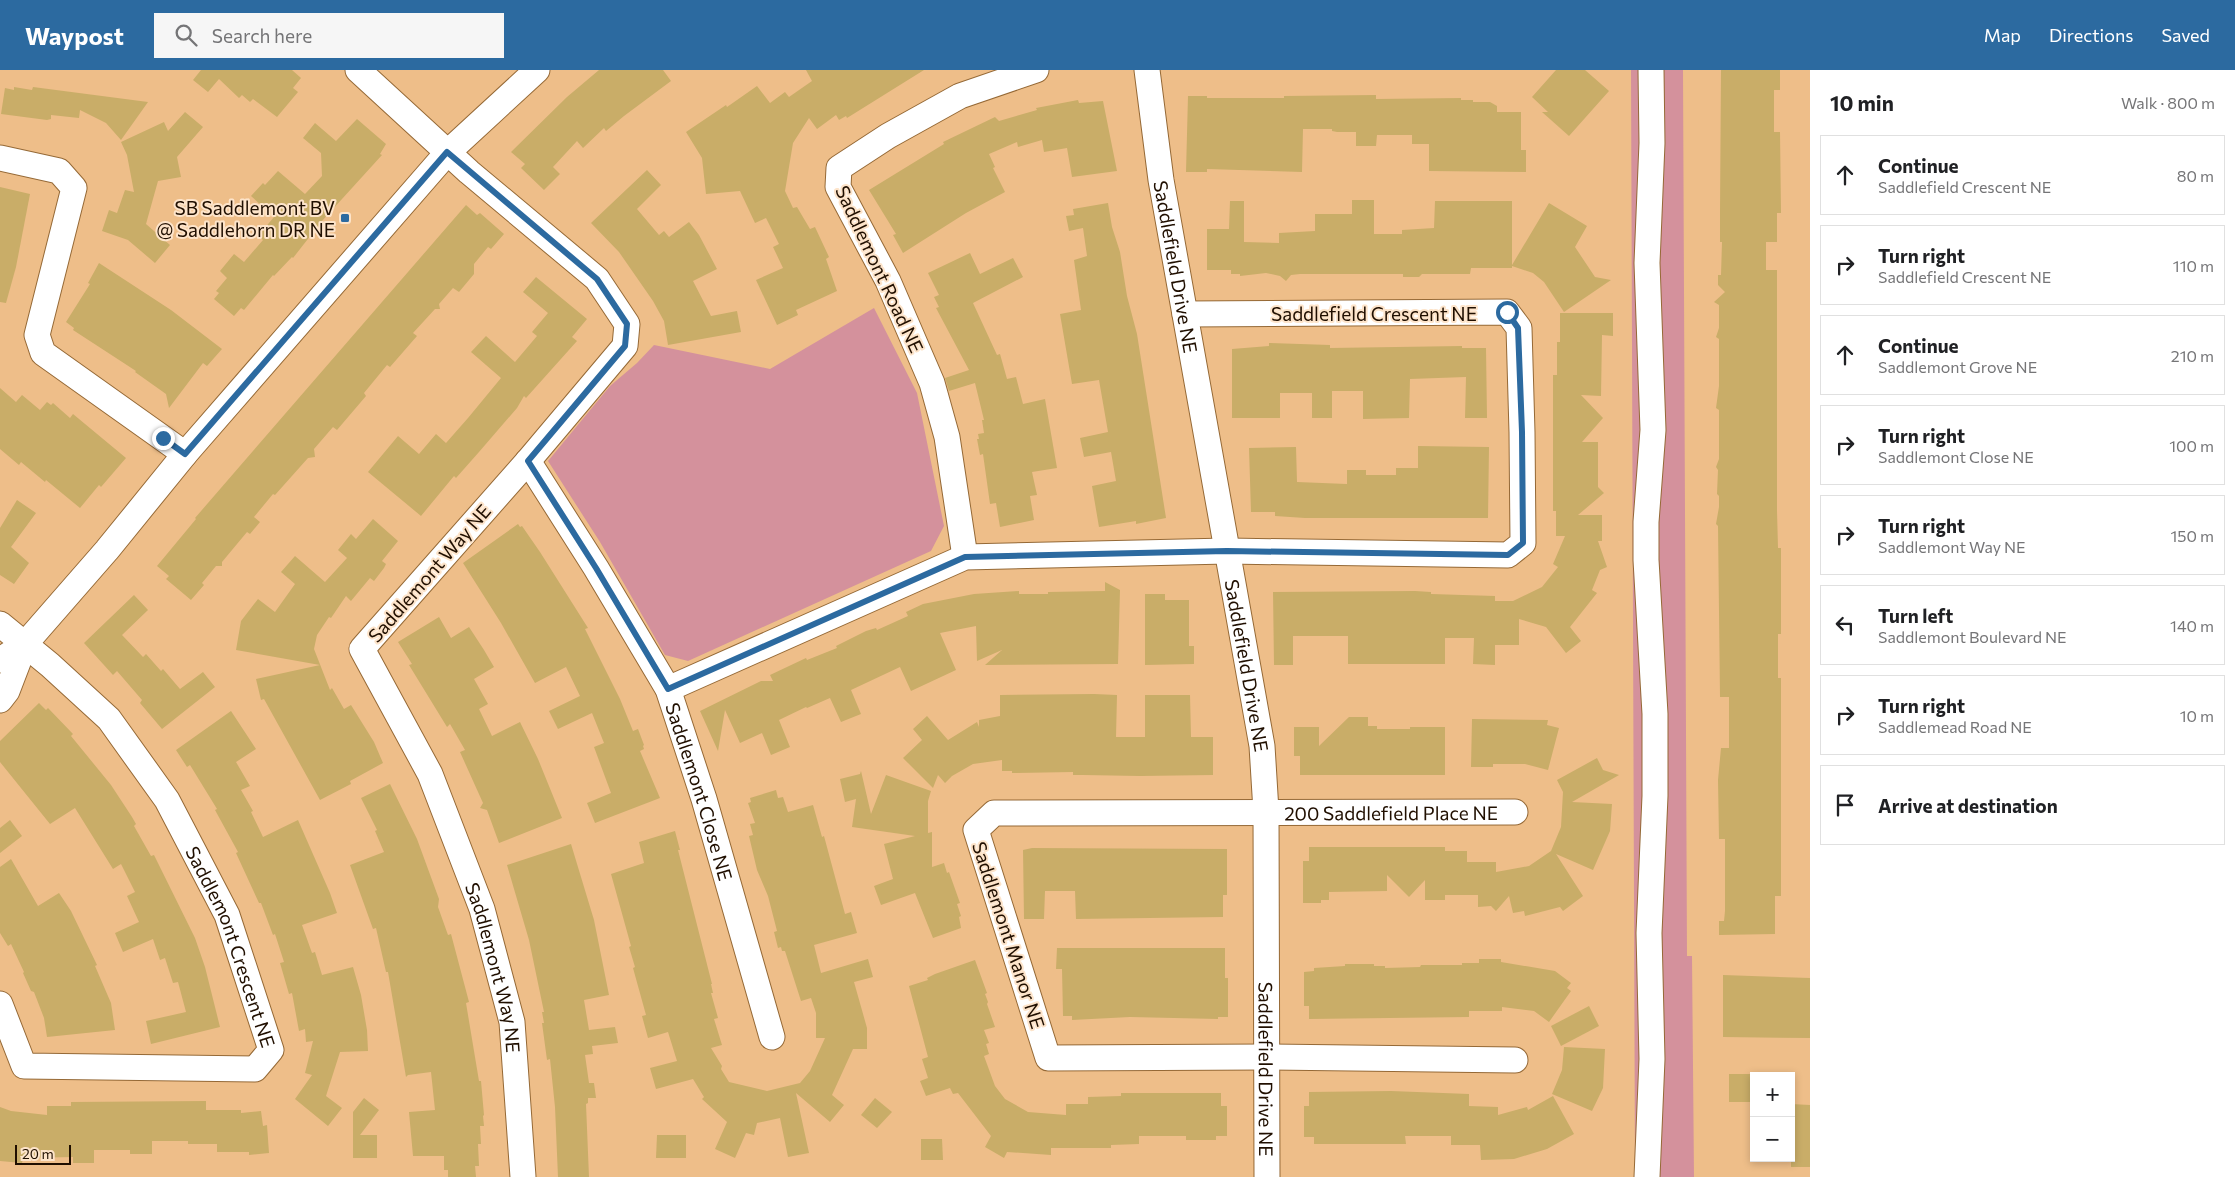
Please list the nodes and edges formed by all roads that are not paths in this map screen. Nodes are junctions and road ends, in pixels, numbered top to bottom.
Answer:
1 (358, 70) edge
2 (537, 70) edge
3 (1036, 70) edge
4 (1147, 70) edge
5 (1650, 70) edge
6 (447, 152) junction
7 (0, 158) edge
8 (1185, 314) junction
9 (185, 454) junction
10 (528, 461) junction
11 (1227, 551) junction
12 (965, 557) junction
13 (0, 624) edge
14 (25, 644) junction
15 (0, 660) edge
16 (668, 689) junction
17 (0, 700) edge
18 (1266, 811) junction
19 (1515, 812) dead end
20 (0, 1004) edge
21 (772, 1037) dead end
22 (1267, 1057) junction
23 (1515, 1060) dead end
24 (523, 1177) edge
25 (1267, 1177) edge
26 (1647, 1177) edge

1 - 6 street, Saddlemont Way NE
2 - 6 street
3 - 12 street, Saddlemont Road NE
4 - 8 street, Saddlefield Drive NE
5 - 26 street
6 - 9 street
6 - 10 street, Saddlemont Way NE
7 - 9 street
8 - 11 street, Saddlefield Drive NE
8 - 11 street, Saddlefield Crescent NE
9 - 14 street
10 - 16 street, Saddlemont Close NE
10 - 24 street, Saddlemont Way NE
11 - 12 street
11 - 18 street, Saddlefield Drive NE
12 - 16 street
13 - 14 street
14 - 15 street
14 - 17 street
14 - 20 street, Saddlemont Crescent NE
16 - 21 street, Saddlemont Close NE
18 - 19 street, 200 Saddlefield Place NE
18 - 22 street, Saddlefield Drive NE
18 - 22 street, Saddlemont Manor NE
22 - 23 street
22 - 25 street, Saddlefield Drive NE

